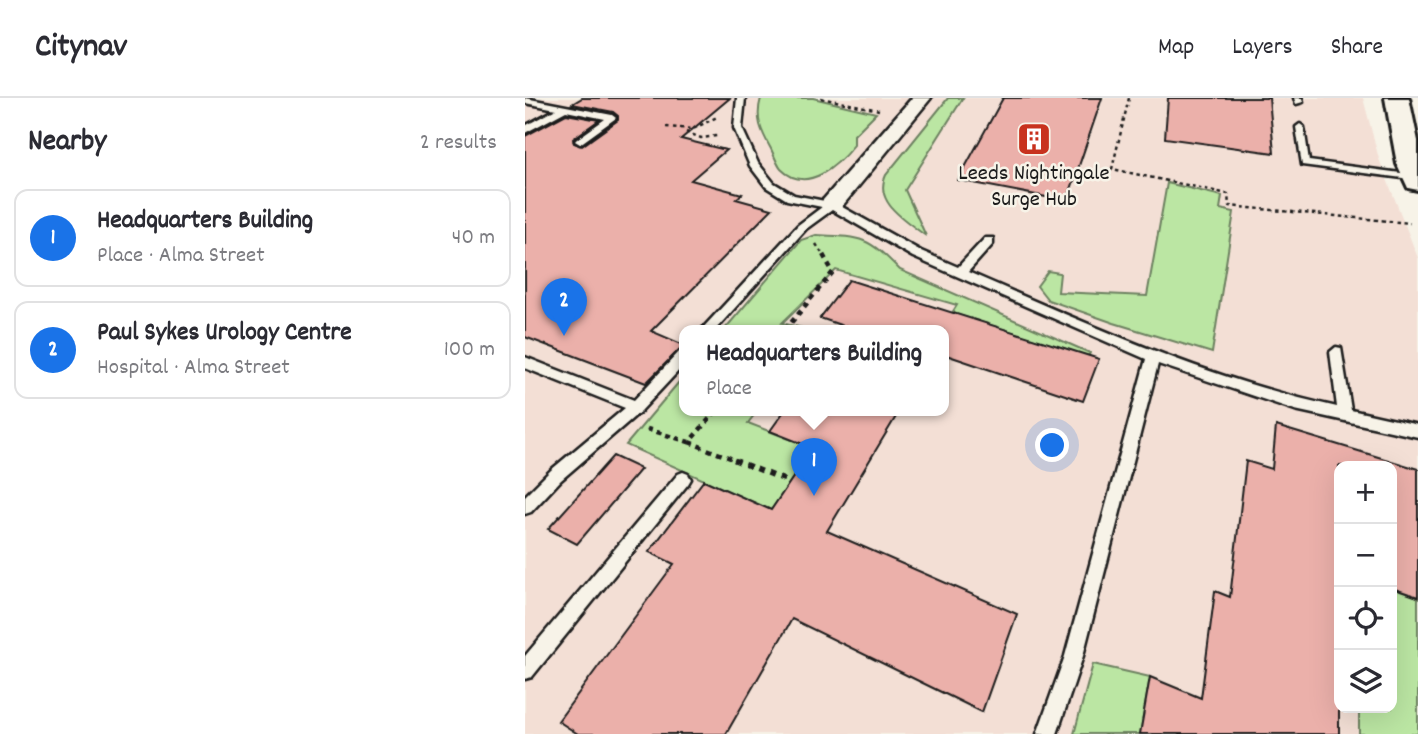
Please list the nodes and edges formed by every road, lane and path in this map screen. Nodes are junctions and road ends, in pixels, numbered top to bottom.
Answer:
1 (741, 98) edge
2 (821, 98) edge
3 (922, 98) edge
4 (1129, 98) edge
5 (525, 100) edge
6 (563, 109) junction
7 (883, 111) dead end
8 (1405, 115) edge
9 (666, 127) dead end
10 (703, 127) dead end
11 (1300, 127) dead end
12 (525, 130) edge
13 (686, 132) junction
14 (721, 135) dead end
15 (580, 141) dead end
16 (1417, 180) edge
17 (831, 205) junction
18 (1410, 223) dead end
19 (814, 241) dead end
20 (989, 241) dead end
21 (960, 273) junction
22 (712, 325) edge
23 (789, 325) edge
24 (1336, 352) dead end
25 (1153, 357) junction
26 (679, 360) edge
27 (525, 362) edge
28 (636, 407) junction
29 (712, 416) edge
30 (1345, 416) junction
31 (621, 421) junction
32 (1418, 431) edge
33 (689, 442) junction
34 (683, 479) dead end
35 (790, 482) dead end
36 (525, 507) edge
37 (525, 670) edge
38 (1047, 734) edge

1 - 17 lane
2 - 7 path
3 - 17 street
4 - 18 path
5 - 6 lane
6 - 12 lane
6 - 15 lane
8 - 16 street
9 - 13 path
10 - 13 path
11 - 16 lane
13 - 14 path
17 - 21 lane
17 - 22 lane
19 - 23 path
20 - 21 lane
21 - 25 lane
24 - 30 lane
25 - 30 lane
25 - 38 lane
26 - 28 lane
27 - 28 lane
28 - 31 lane
29 - 33 path
30 - 32 lane
31 - 33 path
31 - 36 lane
33 - 35 path
34 - 37 lane

